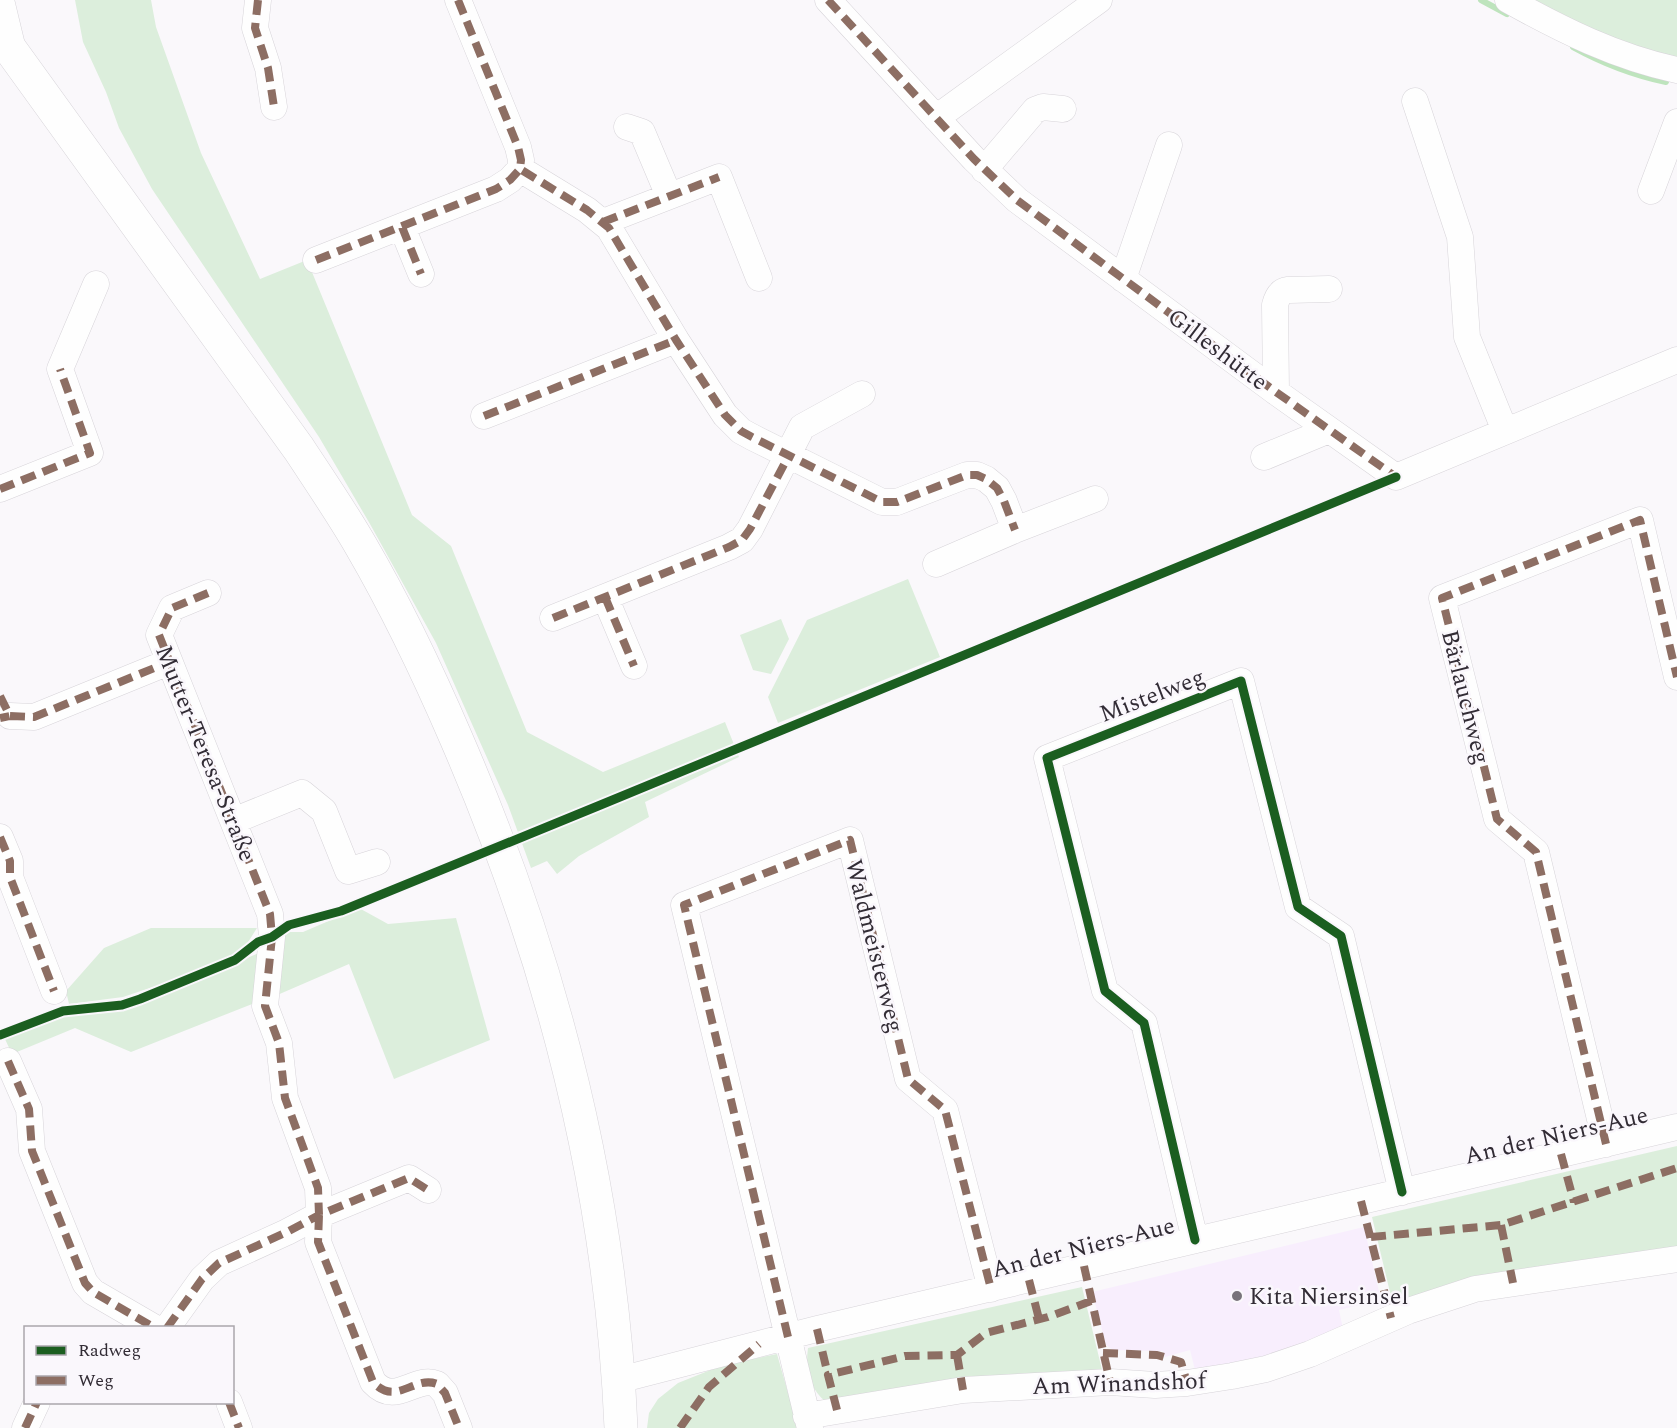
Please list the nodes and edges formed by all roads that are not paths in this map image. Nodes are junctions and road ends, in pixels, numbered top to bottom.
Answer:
1 (2, 0) edge
2 (258, 0) edge
3 (458, 0) edge
4 (829, 0) edge
5 (1099, 0) edge
6 (1508, 0) edge
7 (1064, 11) edge
8 (7, 45) edge
9 (1677, 70) edge
10 (1415, 101) dead end
11 (274, 107) dead end
12 (1063, 109) dead end
13 (936, 118) junction
14 (1677, 122) edge
15 (627, 127) dead end
16 (1169, 145) dead end
17 (520, 169) junction
18 (984, 170) junction
19 (1651, 191) dead end
20 (669, 196) junction
21 (603, 222) junction
22 (402, 227) junction
23 (316, 260) dead end
24 (421, 274) dead end
25 (759, 278) dead end
26 (1123, 279) junction
27 (96, 284) dead end
28 (1329, 289) dead end
29 (676, 340) junction
30 (1677, 360) edge
31 (1276, 392) junction
32 (862, 394) dead end
33 (484, 416) dead end
34 (1329, 430) junction
35 (1505, 430) junction
36 (789, 455) junction
37 (1264, 457) dead end
38 (0, 489) edge
39 (1095, 499) dead end
40 (1015, 530) junction
41 (936, 564) dead end
42 (208, 593) dead end
43 (605, 597) junction
44 (553, 618) dead end
45 (169, 662) junction
46 (634, 666) dead end
47 (1677, 677) edge
48 (3, 710) edge
49 (233, 821) junction
50 (0, 837) edge
51 (377, 862) dead end
52 (5, 879) edge
53 (54, 992) dead end
54 (8, 1061) dead end
55 (1677, 1127) edge
56 (1606, 1144) junction
57 (428, 1190) dead end
58 (1402, 1192) junction
59 (319, 1215) junction
60 (1195, 1240) junction
61 (1677, 1259) edge
62 (991, 1289) junction
63 (168, 1326) edge
64 (788, 1337) junction
65 (619, 1380) junction
66 (36, 1404) edge
67 (230, 1404) edge
68 (808, 1422) edge
69 (25, 1428) edge
70 (239, 1428) edge
71 (459, 1428) edge
72 (621, 1428) edge

1 - 8 street
2 - 11 street
3 - 17 street
4 - 13 street, Gilleshütte
5 - 7 street
6 - 9 street
7 - 13 street
8 - 65 main road
10 - 35 street
12 - 18 street
13 - 18 street, Gilleshütte
14 - 19 street
15 - 20 street
16 - 26 street
17 - 21 street
17 - 22 street
18 - 26 street, Gilleshütte
20 - 21 street
20 - 25 street
21 - 29 street
22 - 23 street
22 - 24 street
26 - 31 street, Gilleshütte
27 - 38 street
28 - 31 street
29 - 33 street
29 - 36 street
30 - 35 street, Gilleshütte
31 - 34 street, Gilleshütte
32 - 36 street
34 - 35 street, Gilleshütte
34 - 37 street
36 - 40 street
36 - 43 street
39 - 40 street
40 - 41 street
42 - 45 street, Mutter-Teresa-Straße
43 - 44 street
43 - 46 street
45 - 48 street
45 - 49 street, Mutter-Teresa-Straße
47 - 56 street, Bärlauchweg
49 - 51 street
49 - 59 street, Mutter-Teresa-Straße
50 - 52 street
52 - 53 street
54 - 63 street
55 - 56 street, An der Niers-Aue
56 - 58 street, An der Niers-Aue
57 - 59 street
58 - 60 street, An der Niers-Aue
58 - 60 street, Mistelweg
59 - 63 street
59 - 71 street, Mutter-Teresa-Straße
60 - 62 street, An der Niers-Aue
61 - 68 street, Am Winandshof
62 - 64 street, An der Niers-Aue
62 - 64 street, Waldmeisterweg
64 - 65 street, An der Niers-Aue
64 - 68 street, Am Winandshof
65 - 72 main road
66 - 69 street
67 - 70 street

